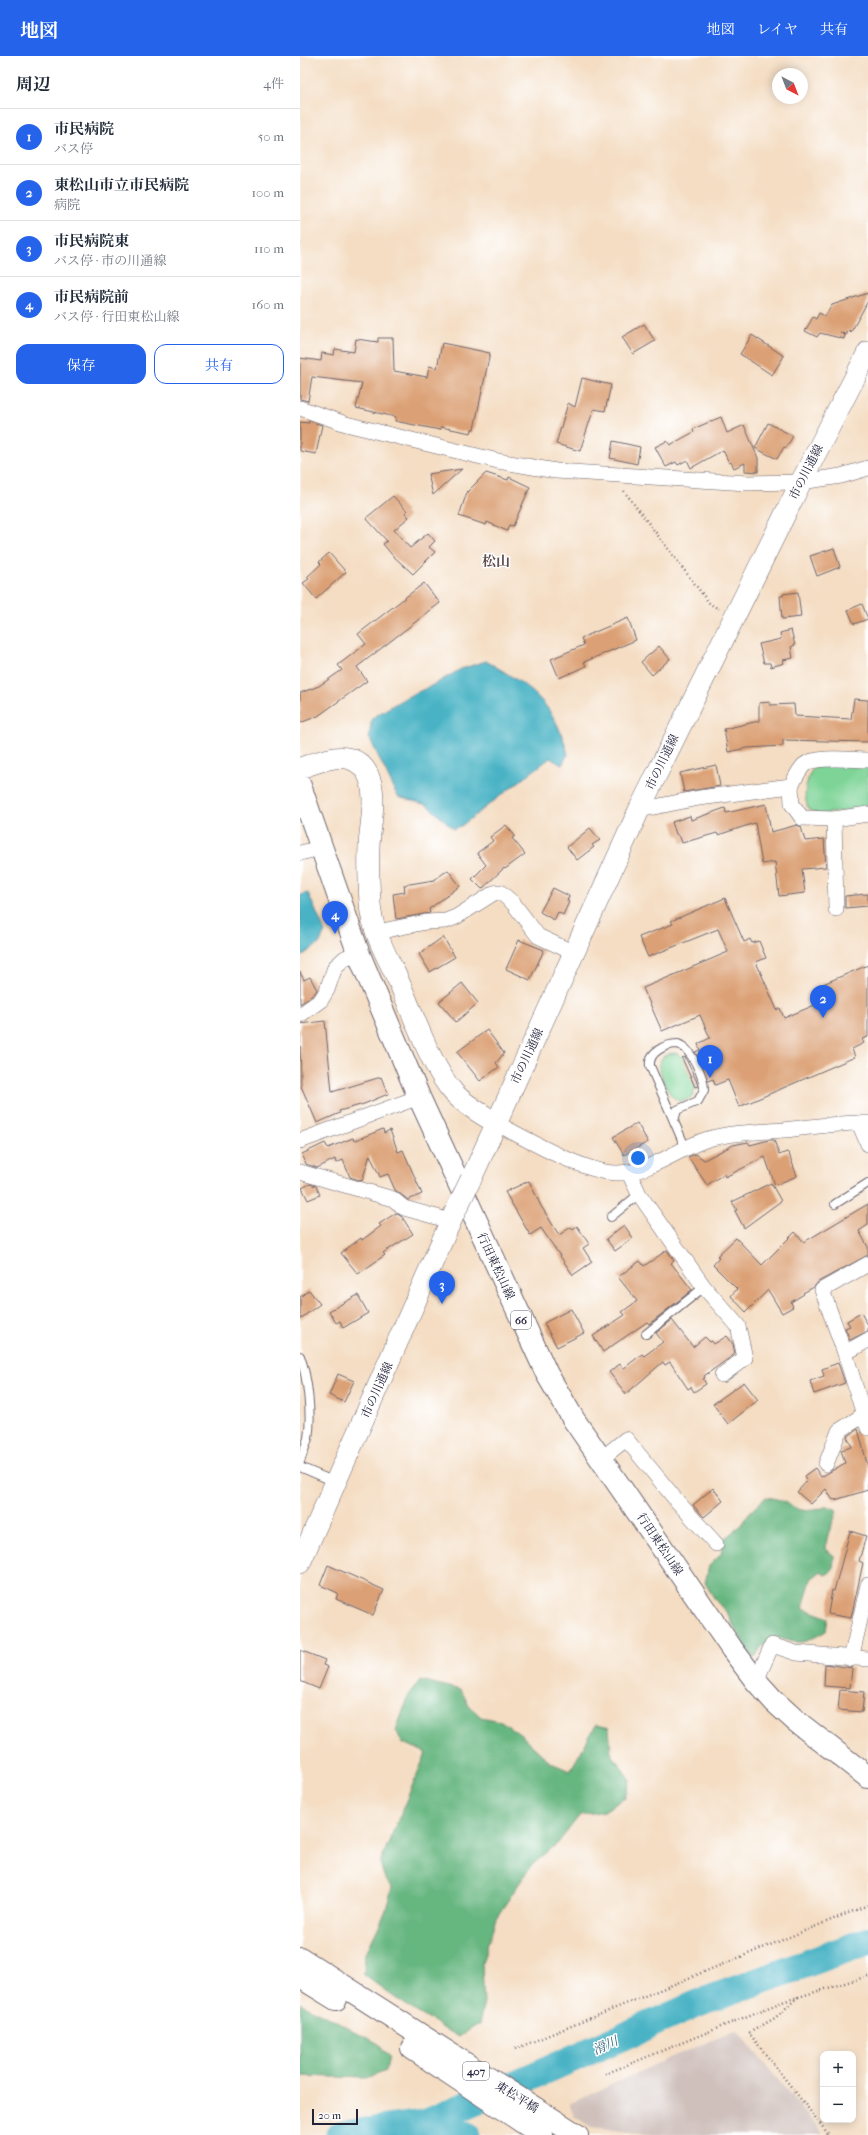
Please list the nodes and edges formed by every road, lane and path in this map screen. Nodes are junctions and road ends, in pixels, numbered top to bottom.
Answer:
1 (868, 352) edge
2 (300, 408) edge
3 (868, 468) edge
4 (620, 476) junction
5 (801, 482) junction
6 (734, 618) junction
7 (868, 760) edge
8 (300, 768) edge
9 (300, 786) edge
10 (791, 786) junction
11 (638, 810) junction
12 (868, 814) edge
13 (834, 820) junction
14 (321, 848) junction
15 (300, 853) edge
16 (836, 909) dead end
17 (377, 932) junction
18 (358, 952) junction
19 (574, 953) junction
20 (300, 1015) edge
21 (419, 1097) junction
22 (674, 1121) junction
23 (496, 1123) junction
24 (864, 1123) edge
25 (300, 1141) edge
26 (868, 1144) edge
27 (686, 1149) junction
28 (300, 1172) edge
29 (629, 1173) junction
30 (868, 1183) edge
31 (639, 1194) junction
32 (834, 1204) dead end
33 (611, 1217) dead end
34 (452, 1219) junction
35 (868, 1264) edge
36 (704, 1287) junction
37 (646, 1334) dead end
38 (868, 1340) edge
39 (845, 1353) junction
40 (300, 1356) edge
41 (722, 1375) dead end
42 (866, 1418) edge
43 (601, 1459) junction
44 (300, 1462) edge
45 (826, 1464) dead end
46 (300, 1467) edge
47 (336, 1482) junction
48 (716, 1544) dead end
49 (300, 1563) edge
50 (868, 1585) edge
51 (851, 1659) junction
52 (868, 1659) edge
53 (756, 1682) junction
54 (868, 1777) edge
55 (868, 1905) edge
56 (300, 1958) edge
57 (868, 1976) edge
58 (300, 1977) edge
59 (798, 1997) junction
60 (371, 2012) junction
61 (515, 2049) dead end
62 (605, 2074) dead end
63 (542, 2135) edge
64 (577, 2135) edge
65 (829, 2135) edge

1 - 5 street, 市の川通線
2 - 4 street
3 - 5 street
4 - 5 street
4 - 6 path
5 - 6 street, 市の川通線
6 - 11 street, 市の川通線
7 - 10 street
8 - 17 street
9 - 14 main road, 行田東松山線 / 66
10 - 11 street
10 - 13 street
11 - 19 street, 市の川通線
12 - 13 street
13 - 16 street
14 - 15 street
14 - 18 main road, 行田東松山線 / 66
17 - 19 street
17 - 23 street
18 - 20 street
18 - 21 main road, 行田東松山線 / 66
19 - 23 street, 市の川通線
21 - 25 street
21 - 43 main road, 行田東松山線 / 66
22 - 22 lane
22 - 27 lane
23 - 29 street
23 - 34 street, 市の川通線, bridge
24 - 26 street
24 - 27 street
27 - 29 street
28 - 34 street
29 - 31 street
30 - 32 lane
31 - 33 lane
31 - 36 street
34 - 47 street, 市の川通線
35 - 39 street
36 - 37 lane
36 - 41 street
38 - 39 street
39 - 42 street
40 - 44 lane
42 - 45 street
43 - 48 street
43 - 53 main road, 行田東松山線 / 66
46 - 47 lane
47 - 49 street, 市の川通線
50 - 51 street
51 - 52 street
51 - 53 street
53 - 54 main road, 行田東松山線 / 66
55 - 61 path
56 - 60 main road, 407
57 - 59 path
58 - 60 main road, 407
59 - 62 path
59 - 65 path
60 - 63 main road, 東松平橋 / 407
60 - 64 main road, 東松平橋 / 407

